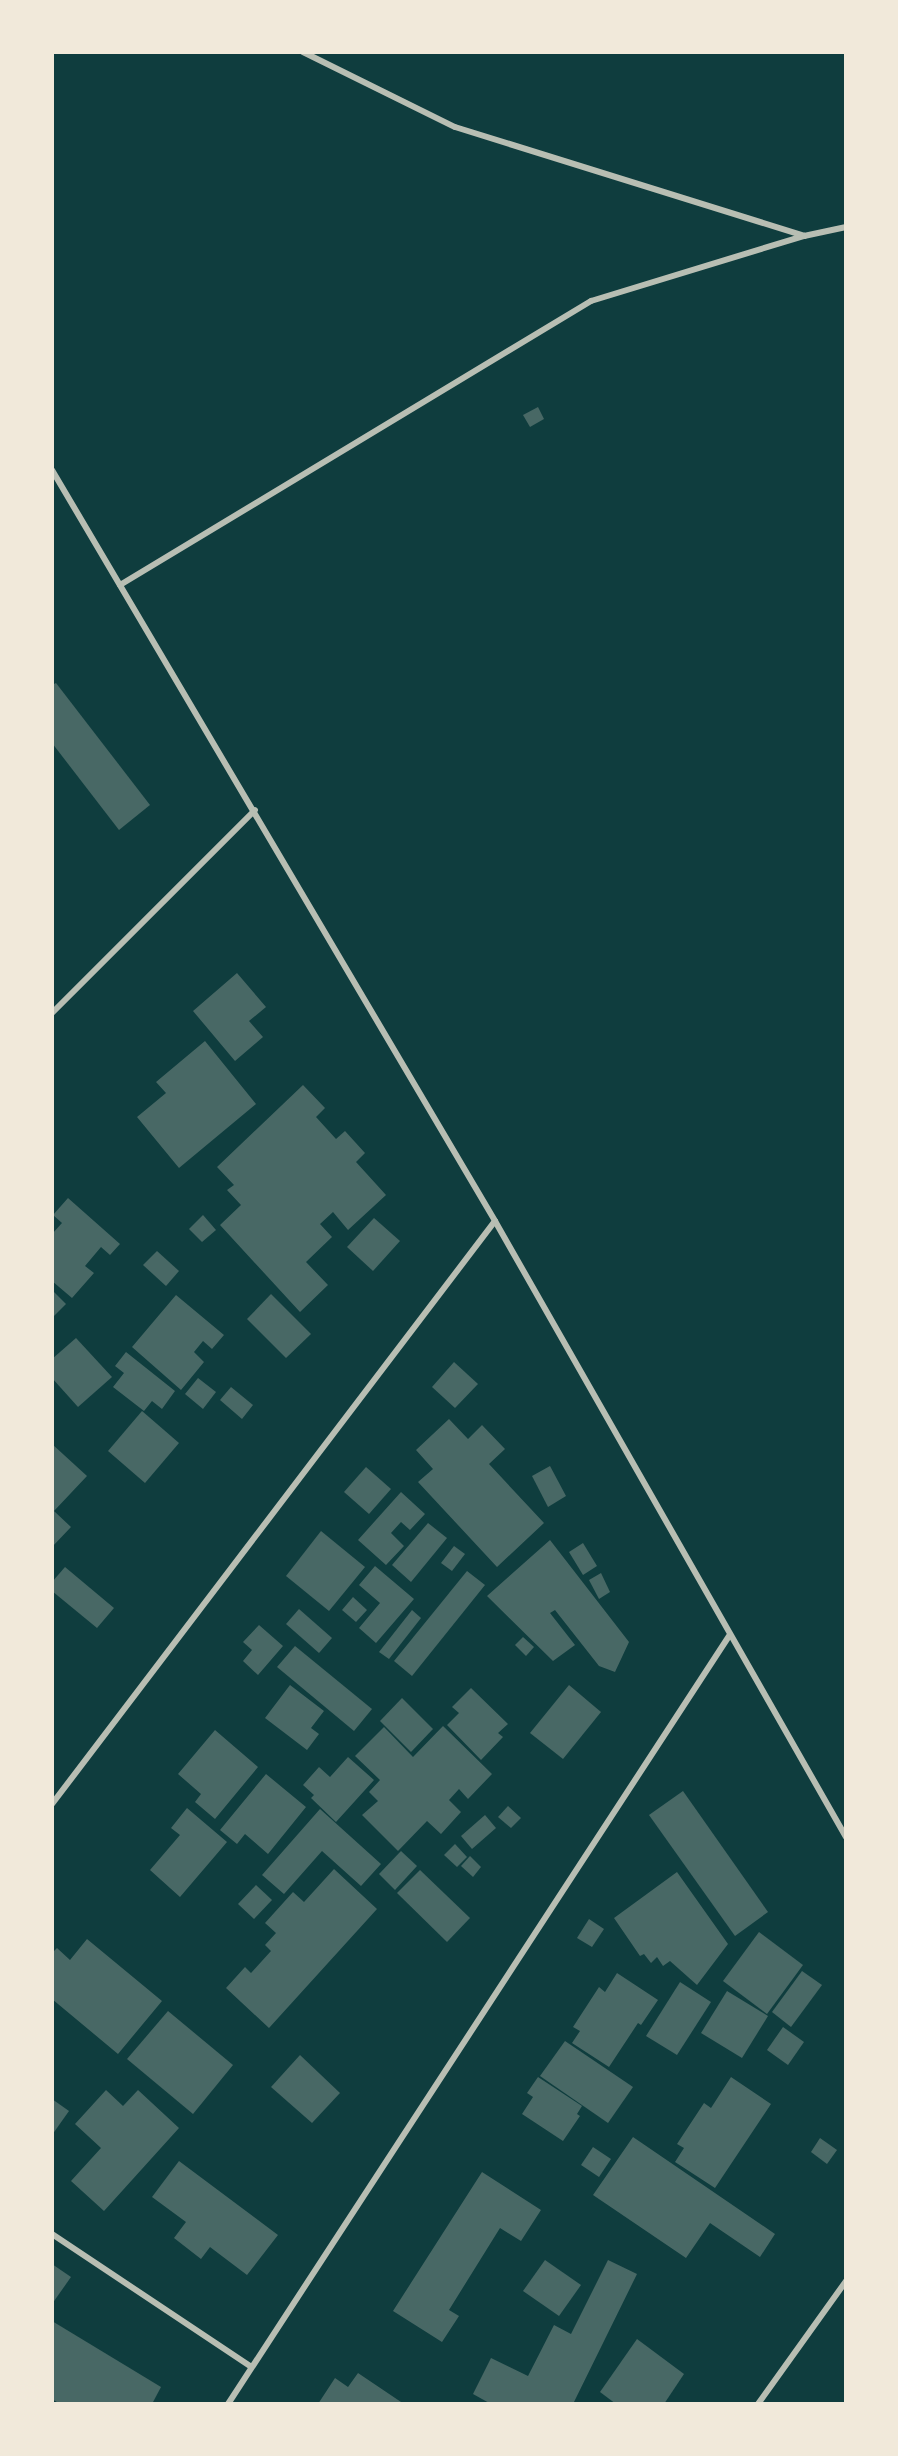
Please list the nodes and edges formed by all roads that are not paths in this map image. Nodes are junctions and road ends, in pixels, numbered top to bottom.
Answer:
1 (303, 52) edge
2 (846, 227) edge
3 (804, 236) junction
4 (52, 470) edge
5 (120, 585) junction
6 (255, 810) junction
7 (52, 1013) edge
8 (495, 1221) junction
9 (729, 1636) junction
10 (52, 1804) edge
11 (846, 1837) edge
12 (52, 2234) edge
13 (846, 2281) edge
14 (250, 2366) junction
15 (228, 2403) edge
16 (758, 2403) edge

1 - 3 street
2 - 3 street
3 - 5 street
4 - 5 street
5 - 6 street
6 - 7 street
6 - 8 street
8 - 9 street
8 - 10 street
9 - 11 street
9 - 14 street
12 - 14 street
13 - 16 street
14 - 15 street

